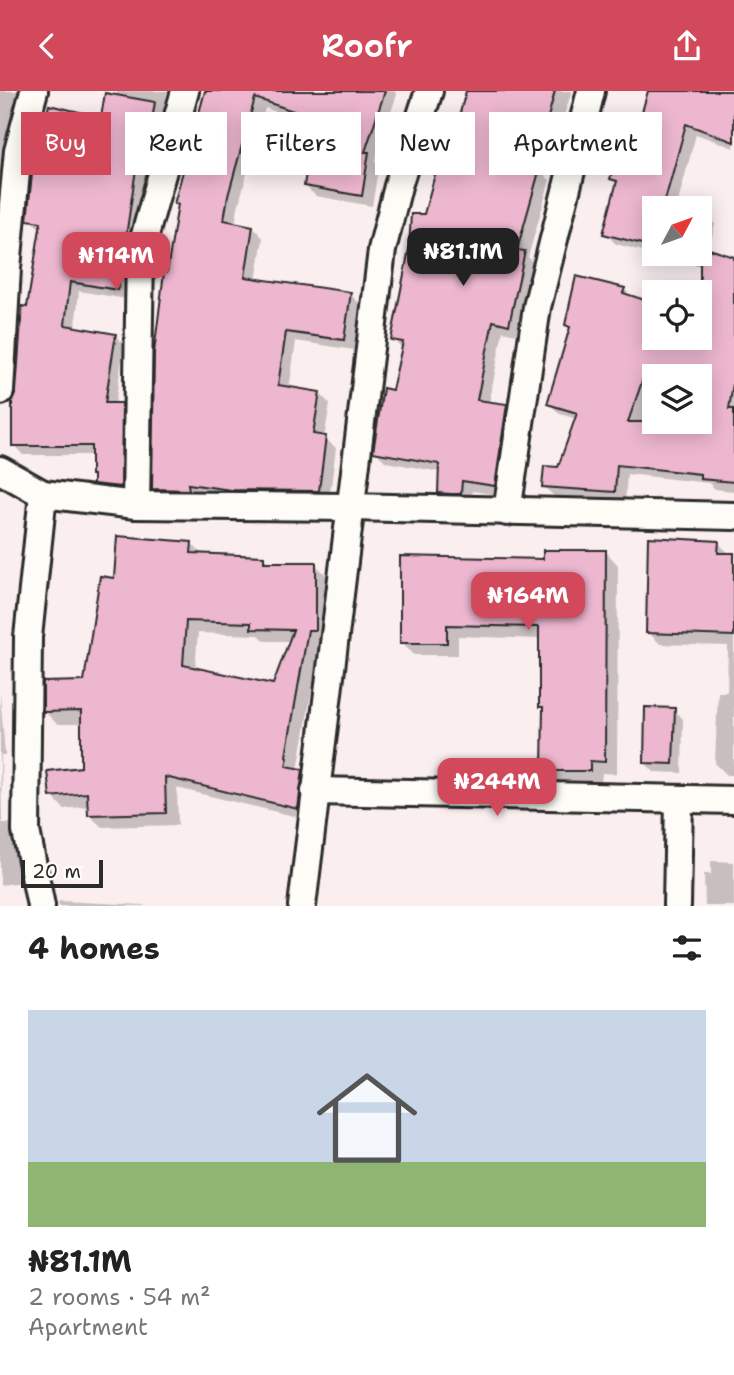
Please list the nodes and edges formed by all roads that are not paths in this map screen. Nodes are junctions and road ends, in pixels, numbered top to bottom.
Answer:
1 (34, 91) edge
2 (185, 91) edge
3 (429, 91) edge
4 (591, 91) edge
5 (0, 391) edge
6 (0, 470) edge
7 (43, 493) junction
8 (136, 506) junction
9 (350, 507) junction
10 (508, 512) junction
11 (734, 516) edge
12 (315, 791) junction
13 (679, 799) junction
14 (734, 800) edge
15 (41, 906) edge
16 (302, 906) edge
17 (677, 906) edge

1 - 5 street
2 - 8 street
3 - 9 street
4 - 10 street
6 - 7 street
7 - 8 street
7 - 15 street
8 - 9 street
9 - 10 street
9 - 12 street
10 - 11 street
12 - 13 street
12 - 16 street
13 - 14 street
13 - 17 street

